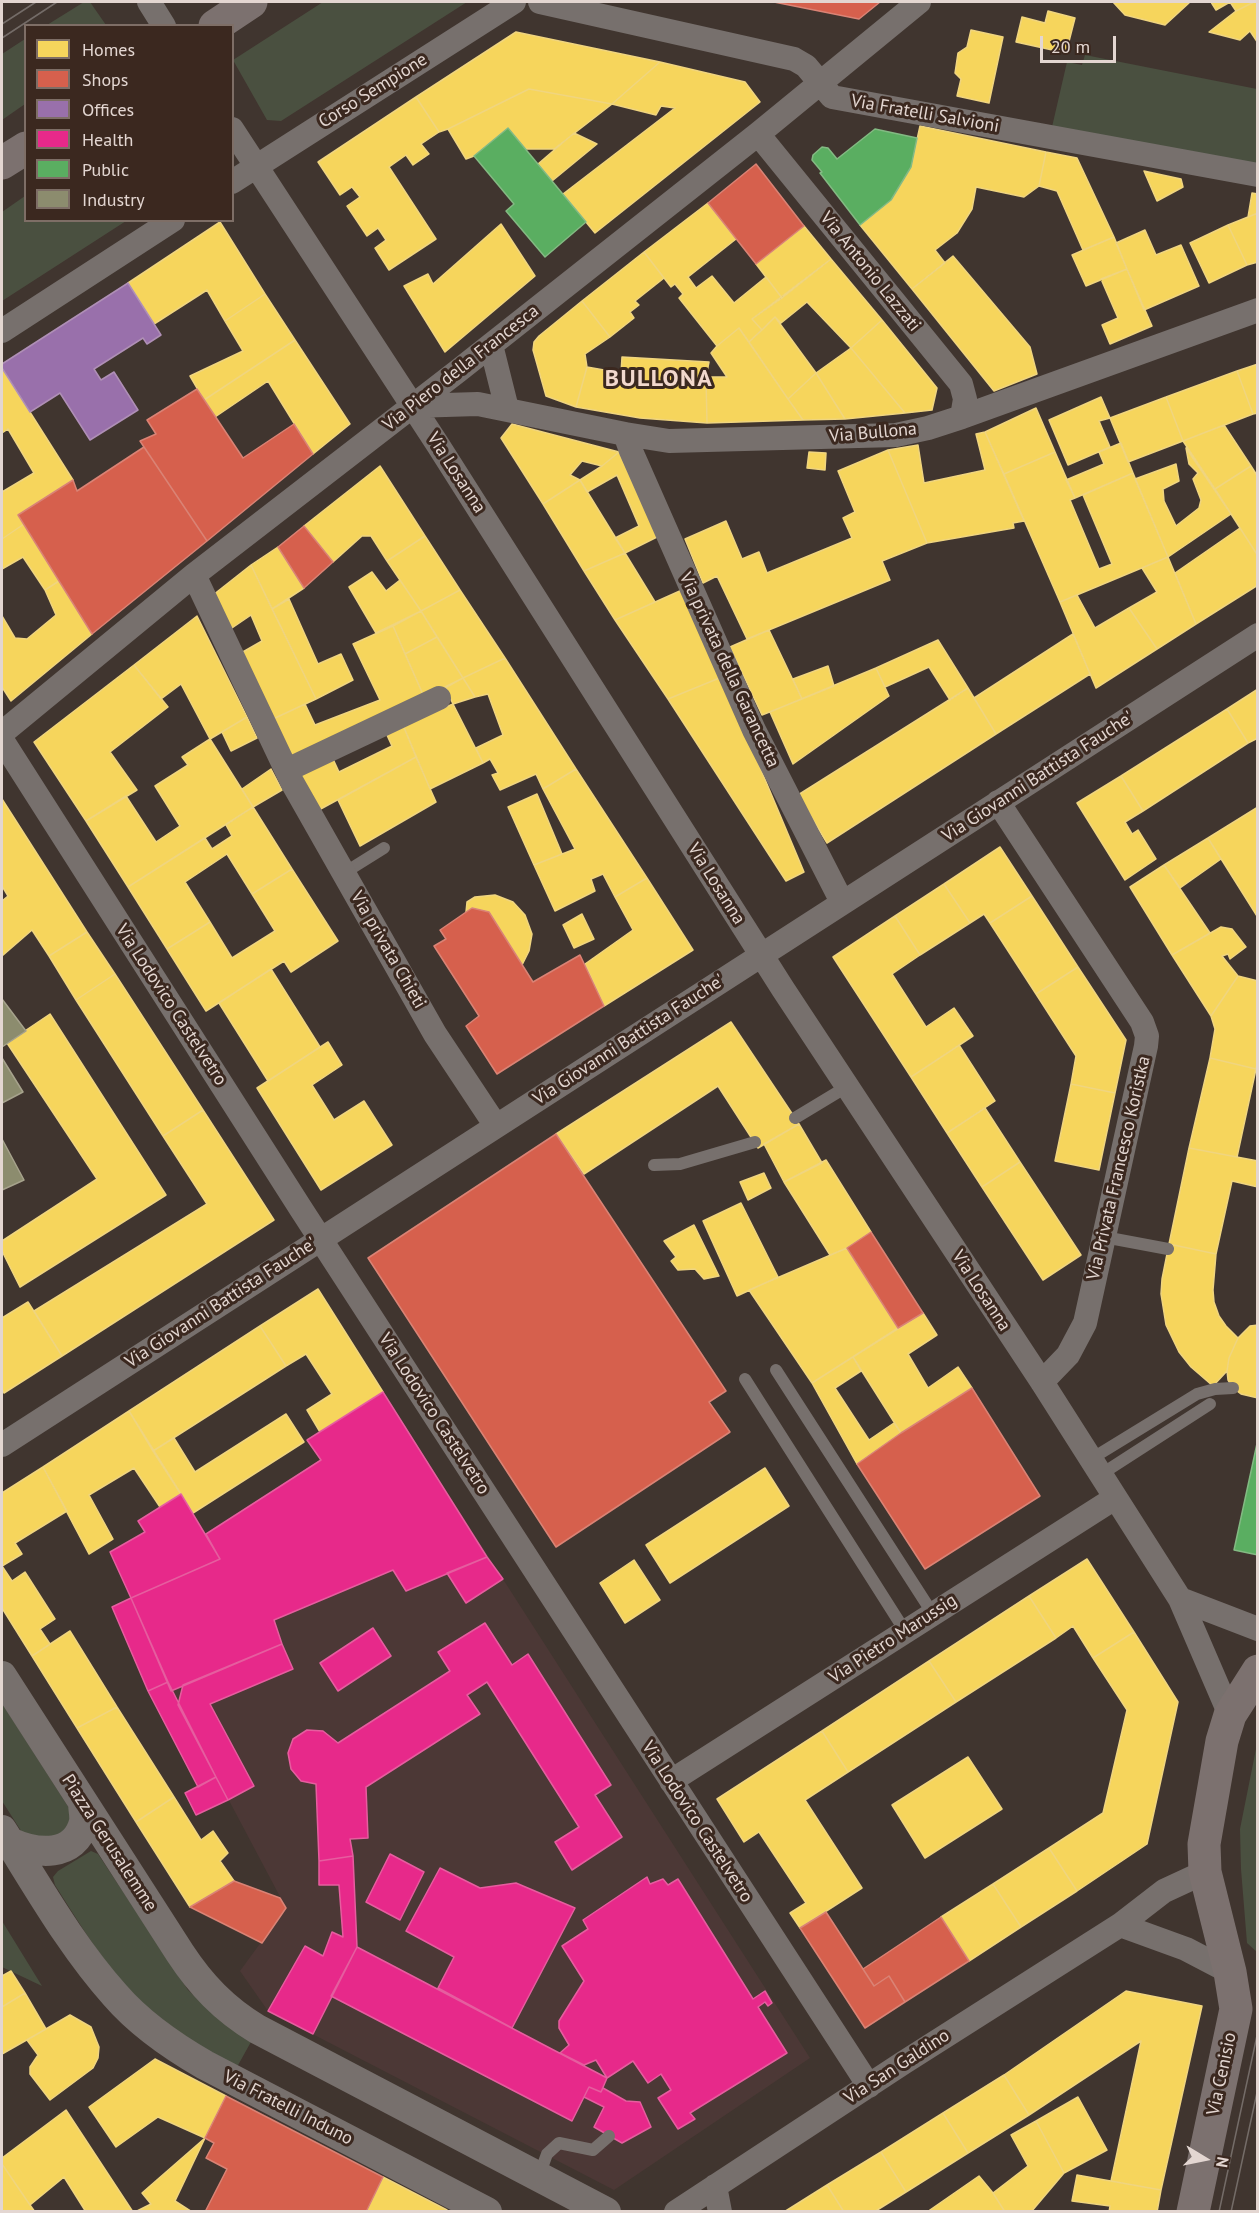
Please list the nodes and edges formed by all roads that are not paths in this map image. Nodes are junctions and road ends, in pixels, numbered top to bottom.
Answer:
1 (149, 2) edge
2 (251, 2) edge
3 (513, 2) edge
4 (540, 2) edge
5 (919, 2) edge
6 (163, 24) edge
7 (218, 24) edge
8 (821, 84) junction
9 (234, 132) edge
10 (758, 134) junction
11 (24, 149) edge
12 (2, 163) edge
13 (257, 166) junction
14 (1257, 175) edge
15 (234, 181) edge
16 (170, 222) edge
17 (1257, 310) edge
18 (2, 331) edge
19 (490, 345) junction
20 (412, 406) junction
21 (507, 409) junction
22 (962, 417) junction
23 (625, 434) junction
24 (194, 575) junction
25 (1257, 635) edge
26 (439, 698) dead end
27 (2, 733) edge
28 (2, 740) edge
29 (287, 770) junction
30 (998, 802) junction
31 (384, 848) dead end
32 (344, 873) junction
33 (842, 902) junction
34 (761, 955) junction
35 (848, 1086) junction
36 (795, 1118) dead end
37 (496, 1126) junction
38 (755, 1142) dead end
39 (654, 1165) dead end
40 (1104, 1237) junction
41 (321, 1239) junction
42 (1168, 1249) dead end
43 (776, 1370) dead end
44 (745, 1379) dead end
45 (1042, 1382) junction
46 (1233, 1388) dead end
47 (1210, 1404) dead end
48 (2, 1445) edge
49 (1095, 1467) junction
50 (1115, 1497) junction
51 (1180, 1599) junction
52 (933, 1614) junction
53 (1257, 1629) edge
54 (905, 1632) junction
55 (1257, 1671) edge
56 (2, 1676) edge
57 (1230, 1715) junction
58 (671, 1781) junction
59 (83, 1803) junction
60 (6, 1836) edge
61 (1204, 1872) junction
62 (1120, 1925) junction
63 (1230, 1972) junction
64 (868, 2086) junction
65 (609, 2136) dead end
66 (539, 2176) junction
67 (715, 2186) junction
68 (487, 2211) edge
69 (606, 2211) edge
70 (676, 2211) edge
71 (720, 2211) edge
72 (1193, 2211) edge

1 - 6 street
2 - 7 main road
3 - 13 street, Corso Sempione
4 - 8 street, Via Fratelli Salvioni
5 - 8 street, Via Piero della Francesca
8 - 10 street, Via Piero della Francesca
8 - 14 street, Via Fratelli Salvioni
9 - 13 street, Via Losanna
10 - 19 street, Via Piero della Francesca
10 - 22 street, Via Antonio Lazzati
11 - 12 main road
13 - 15 street, Corso Sempione
13 - 20 street, Via Losanna
16 - 18 street
17 - 22 street, Via Bullona
19 - 20 street, Via Piero della Francesca
19 - 21 street
20 - 21 street, Via Bullona
20 - 24 street, Via Piero della Francesca
20 - 34 street, Via Losanna
21 - 23 street, Via Bullona
22 - 23 street, Via Bullona
23 - 33 street, Via privata della Garancetta
24 - 27 street, Via Piero della Francesca
24 - 29 street, Via privata Chieti
25 - 30 street, Via Giovanni Battista Fauche'
26 - 29 street
28 - 41 street, Via Lodovico Castelvetro
29 - 32 street, Via privata Chieti
30 - 33 street, Via Giovanni Battista Fauche'
30 - 40 street, Via Privata Francesco Koristka
31 - 32 lane
32 - 37 street, Via privata Chieti
33 - 34 street, Via Giovanni Battista Fauche'
34 - 35 street, Via Losanna
34 - 37 street, Via Giovanni Battista Fauche'
35 - 36 lane
35 - 45 street, Via Losanna
37 - 41 street, Via Giovanni Battista Fauche'
38 - 39 lane
40 - 42 lane
40 - 45 street, Via Privata Francesco Koristka
41 - 48 street, Via Giovanni Battista Fauche'
41 - 58 street, Via Lodovico Castelvetro
43 - 52 lane
44 - 54 lane
45 - 49 street, Via Losanna
46 - 49 lane
47 - 49 lane
49 - 50 street, Via Losanna
50 - 51 street, Via Losanna
50 - 52 street, Via Pietro Marussig
51 - 53 street
51 - 57 street, Via Losanna
52 - 54 street, Via Pietro Marussig
54 - 58 street, Via Pietro Marussig
55 - 57 main road, Via Cenisio
56 - 59 street, Piazza Gerusalemme
57 - 61 main road, Via Cenisio
58 - 64 street, Via Lodovico Castelvetro
59 - 60 street
59 - 66 street, Piazza Gerusalemme
60 - 68 street, Via Fratelli Induno
61 - 62 street, Via San Galdino
61 - 63 main road, Via Cenisio
62 - 63 street
62 - 64 street, Via San Galdino
63 - 72 main road, Via Cenisio
64 - 67 street, Via San Galdino
65 - 66 lane
66 - 69 street
67 - 70 street, Via San Galdino
67 - 71 street

